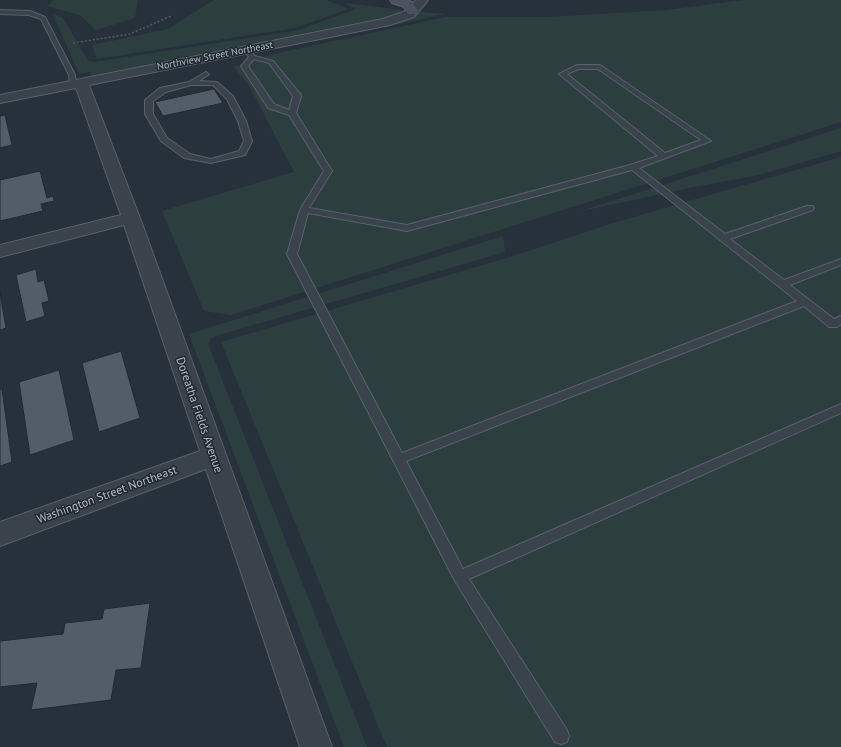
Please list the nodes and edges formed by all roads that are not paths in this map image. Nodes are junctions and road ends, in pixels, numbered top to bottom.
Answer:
1 (396, 0) edge
2 (422, 0) edge
3 (412, 11) junction
4 (0, 12) edge
5 (250, 54) junction
6 (206, 74) dead end
7 (77, 83) junction
8 (192, 83) junction
9 (0, 99) edge
10 (292, 113) junction
11 (663, 156) junction
12 (633, 167) junction
13 (810, 208) dead end
14 (304, 210) junction
15 (131, 218) junction
16 (723, 238) junction
17 (0, 251) edge
18 (841, 262) edge
19 (782, 284) junction
20 (805, 302) junction
21 (838, 325) edge
22 (841, 408) edge
23 (213, 456) junction
24 (399, 459) junction
25 (0, 534) edge
26 (460, 577) junction
27 (561, 736) dead end
28 (316, 747) edge

1 - 3 main road
2 - 3 street, Northview Street Northeast
3 - 5 street, Northview Street Northeast
4 - 7 lane
5 - 7 street, Northview Street Northeast
5 - 10 lane
5 - 10 lane
6 - 8 lane
7 - 9 street, Northview Street Northeast
7 - 15 street, Doreatha Fields Avenue
8 - 8 lane
10 - 14 lane
11 - 11 lane
11 - 12 lane
12 - 14 lane
12 - 16 lane
13 - 16 lane
14 - 24 lane
15 - 17 street
15 - 23 street, Doreatha Fields Avenue
16 - 19 lane
18 - 19 lane
19 - 20 lane
20 - 21 lane
20 - 24 lane
22 - 26 lane
23 - 25 street, Washington Street Northeast
23 - 28 street, Doreatha Fields Avenue
24 - 26 lane
26 - 27 lane

